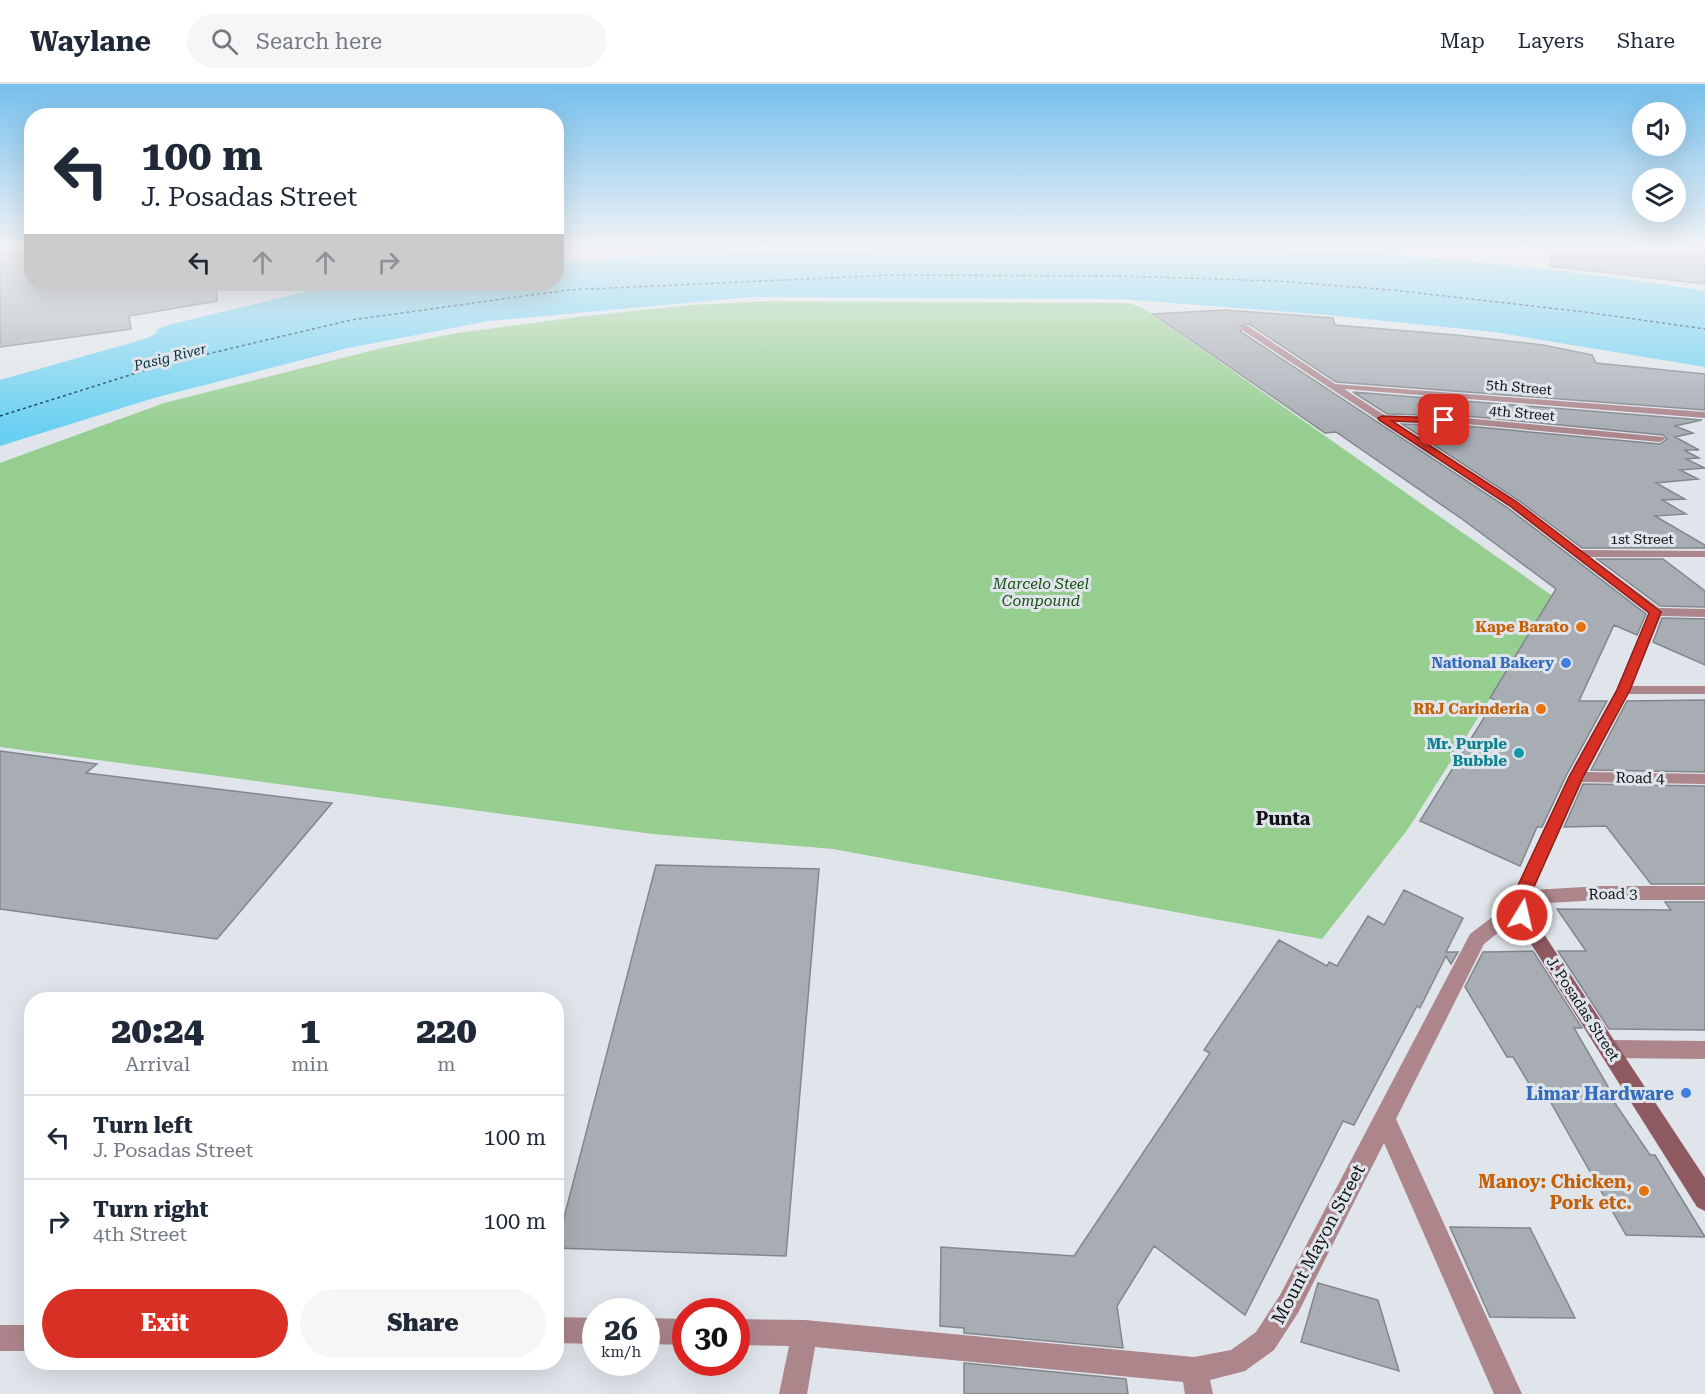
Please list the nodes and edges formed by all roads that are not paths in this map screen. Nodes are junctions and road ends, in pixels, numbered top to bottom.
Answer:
1 (1245, 328) dead end
2 (1331, 386) junction
3 (1705, 415) edge
4 (1382, 418) junction
5 (1660, 439) dead end
6 (1579, 553) junction
7 (1705, 554) edge
8 (1656, 612) junction
9 (1705, 613) edge
10 (1623, 690) junction
11 (1705, 690) edge
12 (1576, 777) junction
13 (1705, 779) edge
14 (1705, 893) edge
15 (1521, 906) junction
16 (1609, 1049) junction
17 (1705, 1050) edge
18 (1384, 1118) junction
19 (1705, 1199) edge
20 (564, 1330) edge
21 (582, 1331) edge
22 (750, 1332) edge
23 (805, 1333) junction
24 (0, 1338) edge
25 (24, 1338) edge
26 (1196, 1382) edge
27 (793, 1394) edge
28 (1509, 1394) edge

1 - 2 street
2 - 3 street, 5th Street
2 - 4 street
4 - 5 street, 4th Street
4 - 6 street
6 - 7 street, 1st Street
6 - 8 street
8 - 9 street
8 - 10 street
10 - 11 street
10 - 12 street
12 - 13 street, Road 4
12 - 15 street
14 - 15 street, Road 3
15 - 16 street, J. Posadas Street
15 - 18 street, Mount Mayon Street
16 - 17 street
16 - 19 street, J. Posadas Street
18 - 26 street, Mount Mayon Street
18 - 28 street
20 - 21 street
22 - 23 street, Mount Mayon Street
23 - 26 street, Mount Mayon Street
23 - 27 street
24 - 25 street

